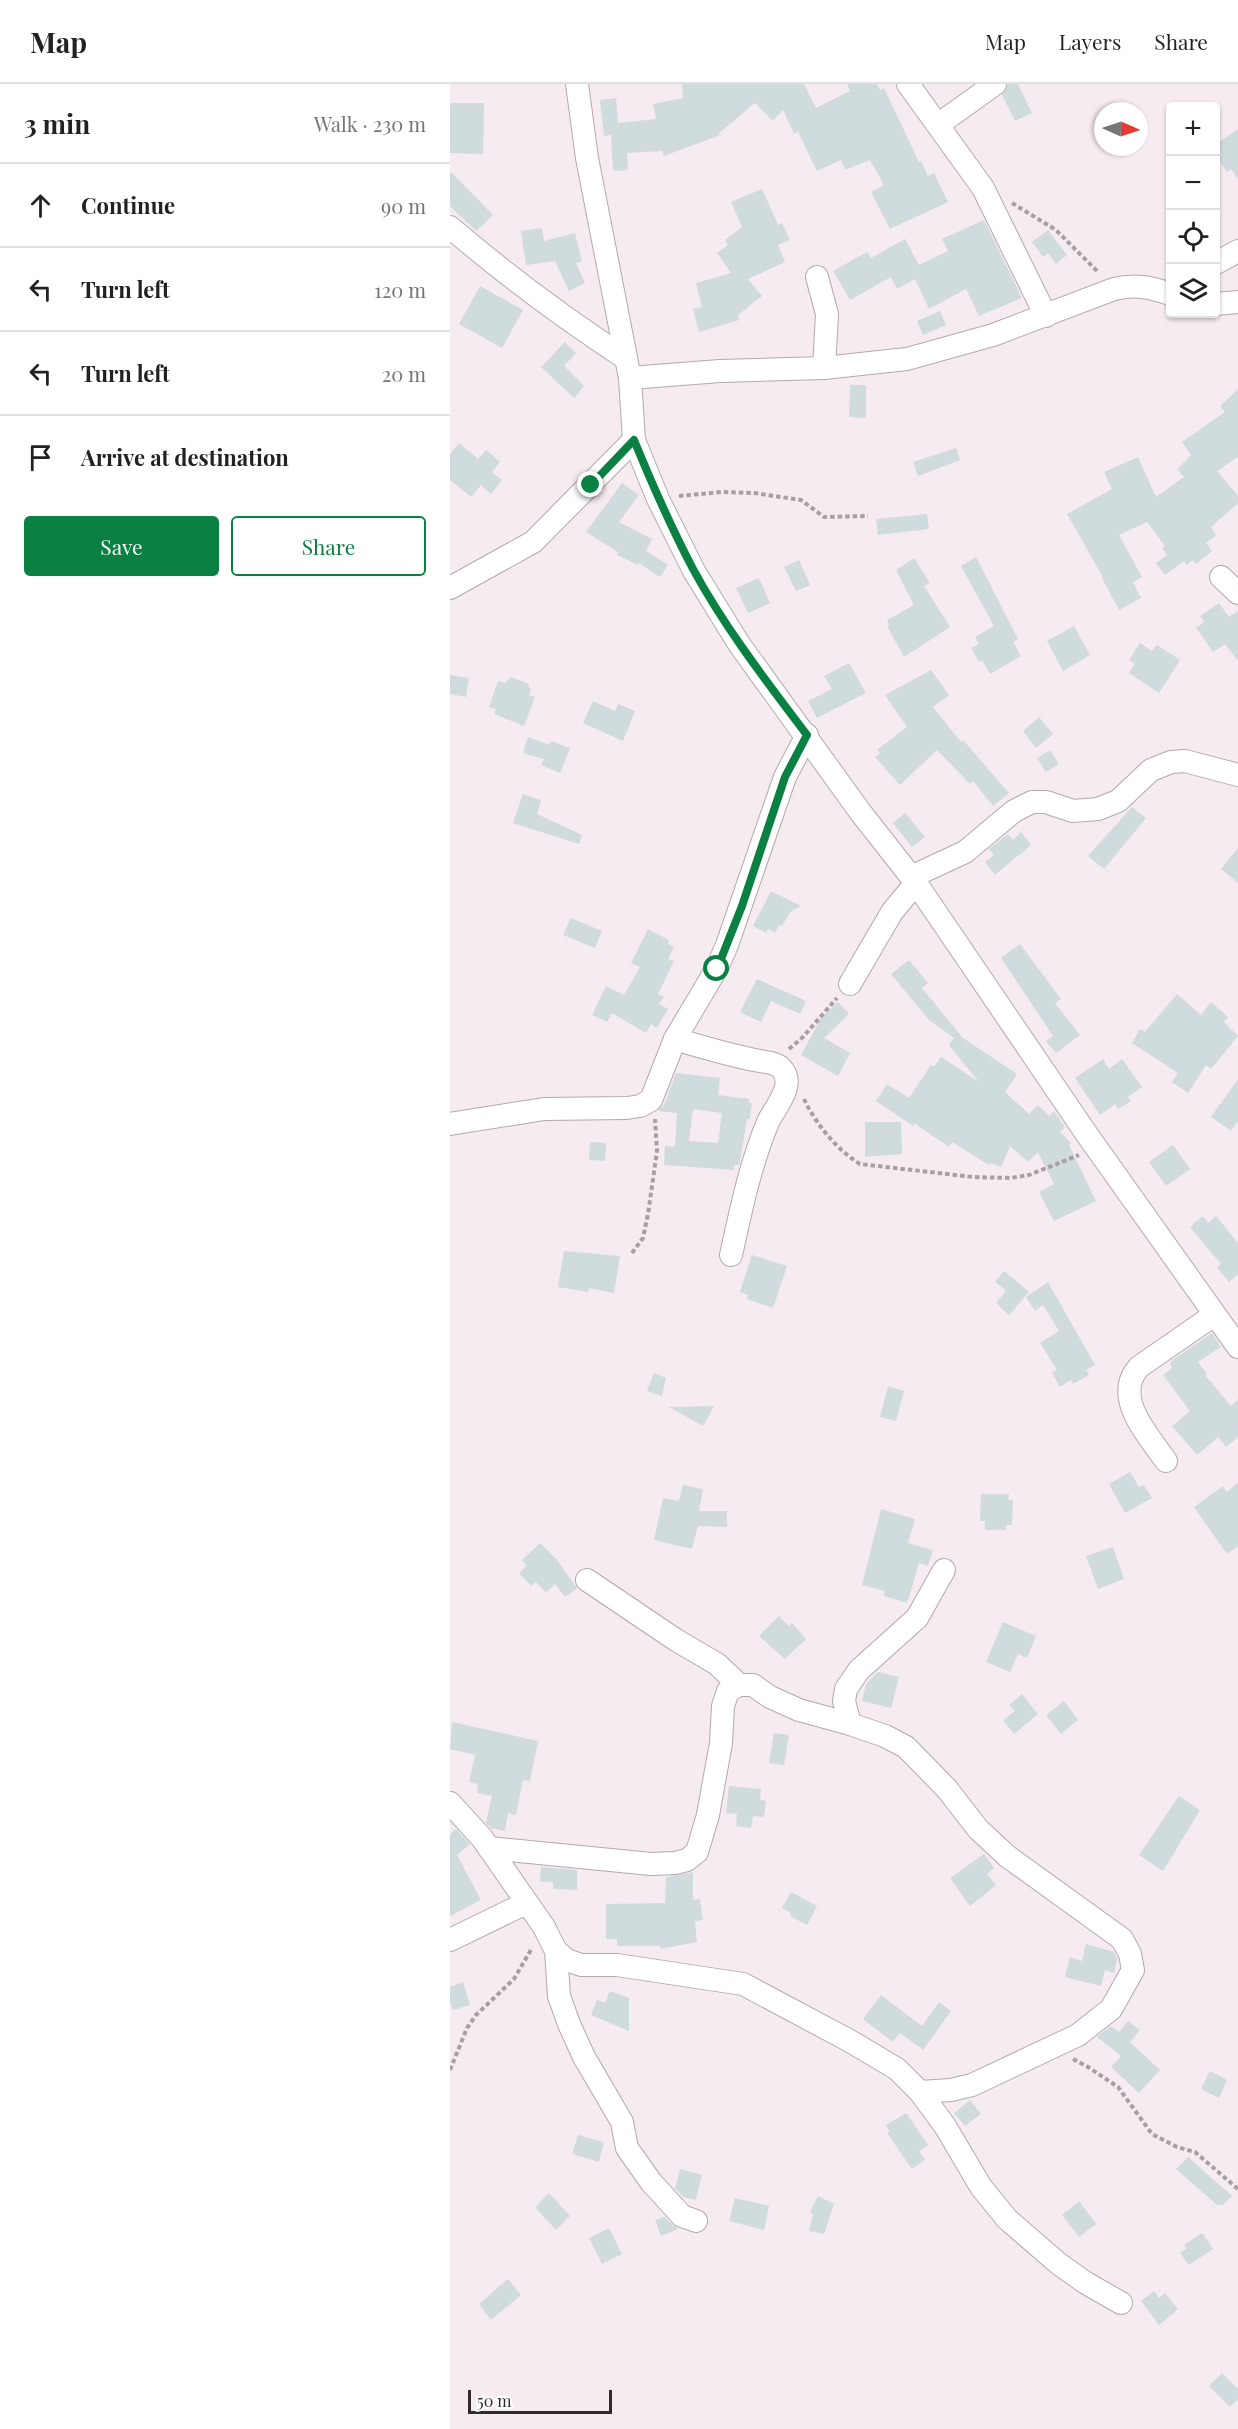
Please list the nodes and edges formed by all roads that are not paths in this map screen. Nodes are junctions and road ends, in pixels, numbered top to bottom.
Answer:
1 (577, 84) edge
2 (908, 84) edge
3 (995, 84) edge
4 (939, 124) junction
5 (450, 227) edge
6 (1238, 251) edge
7 (1220, 260) edge
8 (817, 277) dead end
9 (1166, 280) edge
10 (1146, 286) junction
11 (1166, 293) edge
12 (1238, 302) edge
13 (1220, 304) edge
14 (1046, 316) junction
15 (628, 368) junction
16 (824, 368) junction
17 (634, 440) junction
18 (1221, 577) dead end
19 (450, 588) edge
20 (1238, 593) edge
21 (807, 735) junction
22 (1238, 775) edge
23 (914, 880) junction
24 (850, 984) road end
25 (675, 1039) junction
26 (450, 1124) edge
27 (731, 1255) dead end
28 (1214, 1316) junction
29 (1235, 1337) edge
30 (1166, 1461) dead end
31 (944, 1570) dead end
32 (587, 1580) dead end
33 (739, 1685) junction
34 (850, 1724) junction
35 (455, 1816) edge
36 (489, 1848) junction
37 (526, 1903) junction
38 (450, 1940) edge
39 (556, 1951) junction
40 (921, 2092) junction
41 (696, 2221) dead end
42 (1121, 2303) dead end

1 - 15 street
2 - 4 street
3 - 4 street
4 - 14 street
5 - 15 street
6 - 7 street
8 - 16 street
9 - 10 street
10 - 11 street
10 - 14 street
12 - 13 street
14 - 16 street
15 - 16 street
15 - 17 street
17 - 19 street
17 - 21 street
18 - 20 street
21 - 23 street
21 - 25 street
22 - 23 street
23 - 24 street
23 - 28 street
25 - 26 street
25 - 27 street
28 - 29 street
28 - 30 street
31 - 34 street
32 - 33 street
33 - 34 street
33 - 36 street
34 - 40 street
35 - 36 street
36 - 37 street
37 - 38 street
37 - 39 street
39 - 40 street
39 - 41 street
40 - 42 street

